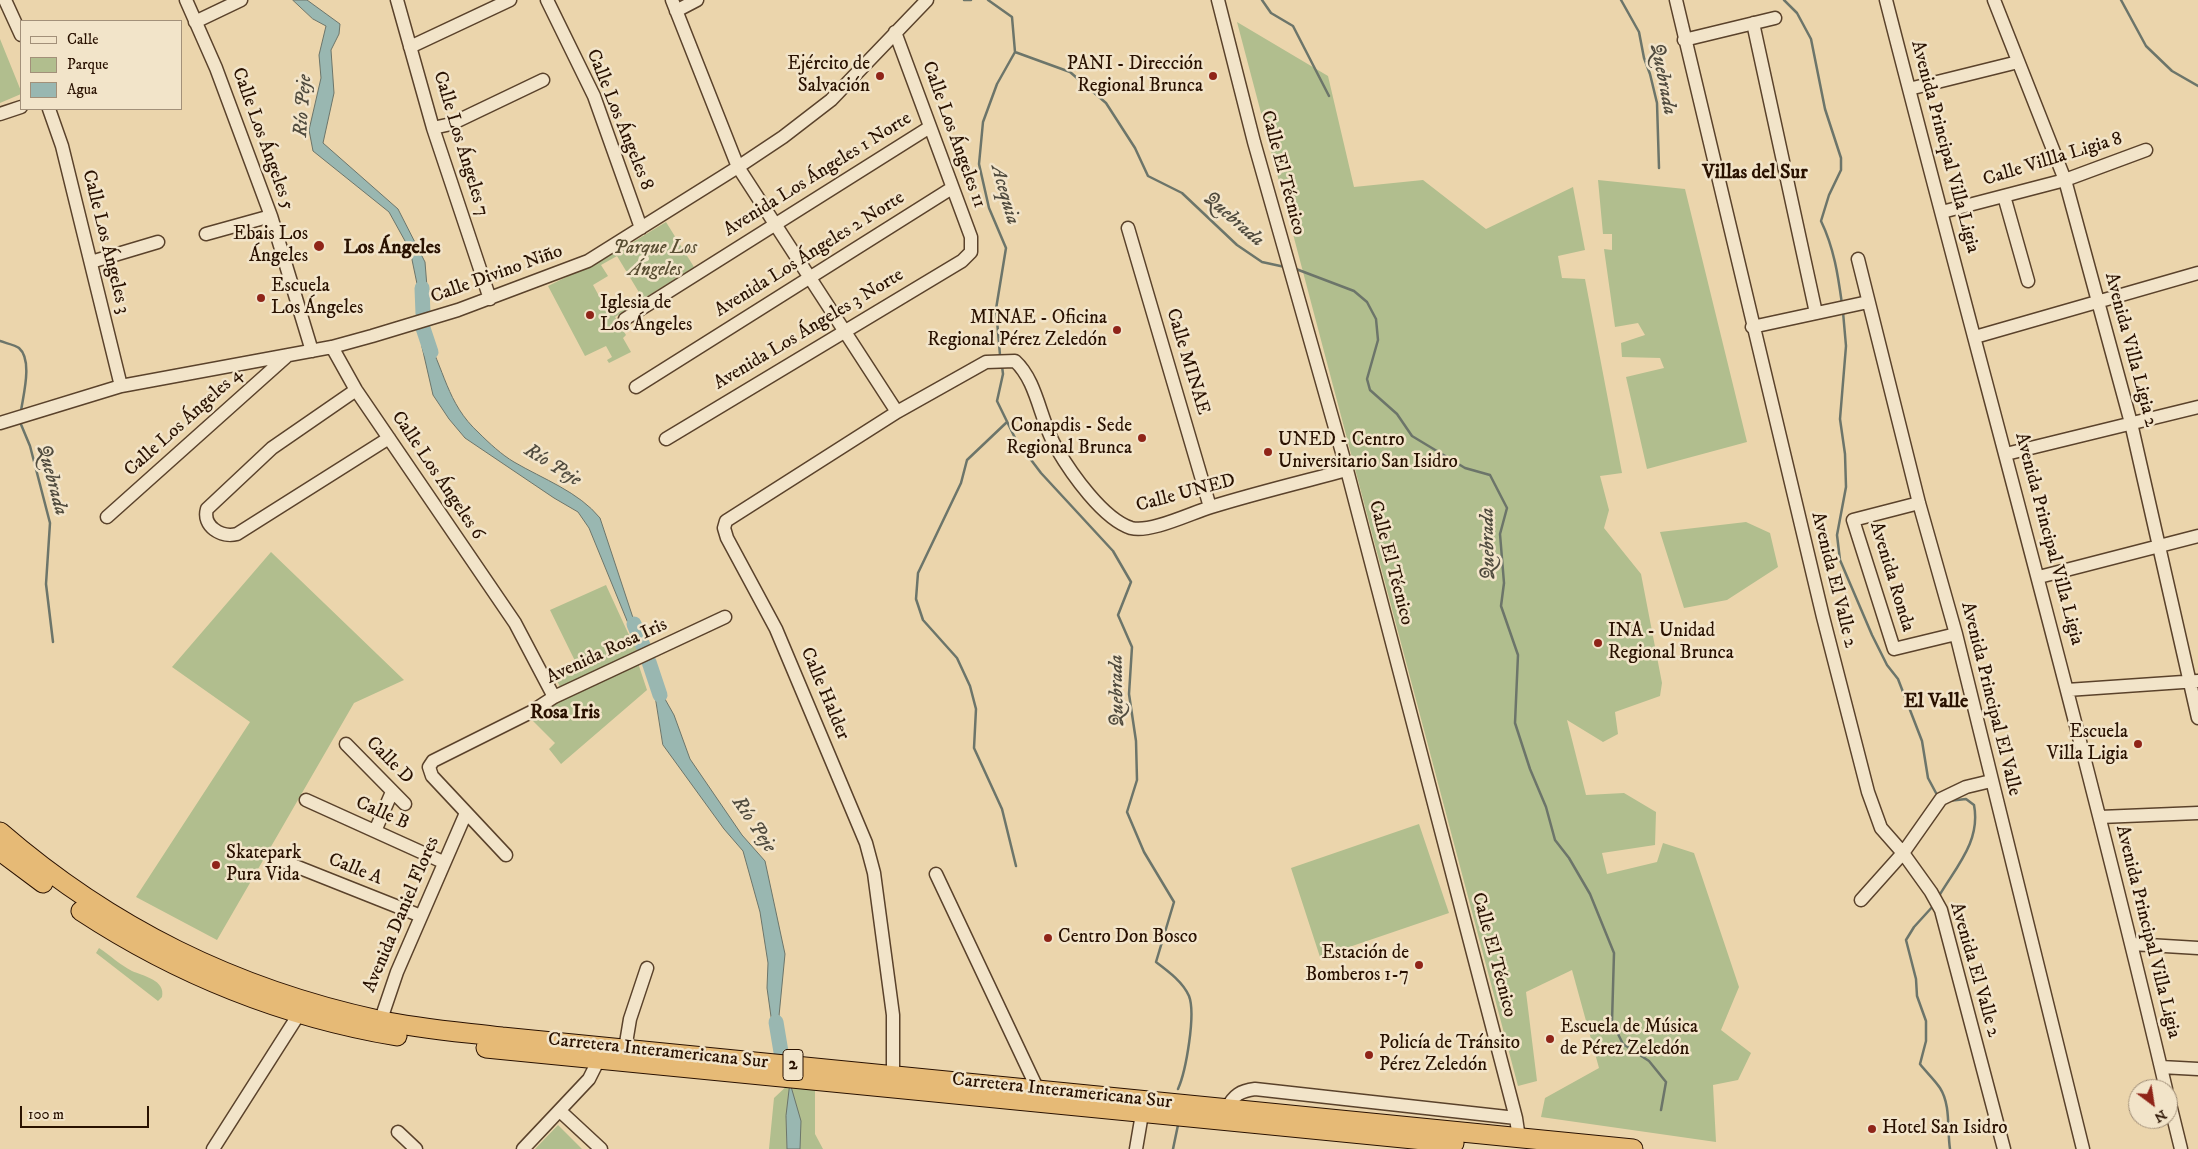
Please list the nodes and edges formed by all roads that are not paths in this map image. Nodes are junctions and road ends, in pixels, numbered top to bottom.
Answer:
1 (5, 0) edge
2 (186, 0) edge
3 (241, 0) edge
4 (397, 0) edge
5 (510, 0) edge
6 (547, 0) edge
7 (697, 0) edge
8 (927, 0) edge
9 (1218, 0) edge
10 (1676, 0) edge
11 (1886, 0) edge
12 (1994, 0) edge
13 (674, 5) edge
14 (1775, 18) dead end
15 (195, 22) junction
16 (1753, 23) junction
17 (896, 32) junction
18 (20, 33) edge
19 (1684, 40) junction
20 (410, 47) junction
21 (2018, 62) junction
22 (543, 80) dead end
23 (1909, 89) junction
24 (20, 107) edge
25 (49, 110) edge
26 (0, 114) edge
27 (930, 127) junction
28 (433, 128) junction
29 (2146, 150) dead end
30 (738, 167) junction
31 (2065, 180) junction
32 (952, 188) junction
33 (2004, 196) junction
34 (1942, 212) junction
35 (271, 216) junction
36 (775, 224) junction
37 (641, 228) junction
38 (1128, 228) dead end
39 (206, 234) dead end
40 (158, 242) dead end
41 (971, 252) joint
42 (1858, 258) dead end
43 (91, 262) junction
44 (2198, 273) edge
45 (810, 277) junction
46 (2028, 280) dead end
47 (490, 298) junction
48 (1868, 302) junction
49 (2099, 302) junction
50 (1816, 313) junction
51 (625, 320) dead end
52 (1752, 328) junction
53 (844, 330) junction
54 (1975, 337) junction
55 (332, 347) junction
56 (312, 351) junction
57 (286, 356) junction
58 (121, 386) junction
59 (636, 387) dead end
60 (356, 390) junction
61 (2198, 407) edge
62 (897, 412) junction
63 (0, 423) edge
64 (2131, 423) junction
65 (389, 438) junction
66 (666, 439) dead end
67 (2006, 454) junction
68 (1347, 470) junction
69 (1919, 503) junction
70 (1210, 507) junction
71 (107, 517) dead end
72 (2198, 536) edge
73 (2160, 545) junction
74 (2039, 578) junction
75 (725, 617) dead end
76 (1956, 634) junction
77 (2194, 681) edge
78 (2067, 690) junction
79 (554, 697) junction
80 (2198, 718) edge
81 (346, 744) dead end
82 (1991, 781) junction
83 (392, 792) junction
84 (306, 800) dead end
85 (405, 804) dead end
86 (466, 813) junction
87 (2198, 813) edge
88 (2100, 817) junction
89 (375, 831) junction
90 (0, 832) edge
91 (0, 851) edge
92 (1903, 853) junction
93 (506, 855) dead end
94 (275, 858) dead end
95 (443, 862) junction
96 (936, 874) dead end
97 (1861, 900) dead end
98 (421, 916) junction
99 (106, 927) junction
100 (2132, 944) junction
101 (2198, 948) edge
102 (647, 968) dead end
103 (216, 970) junction
104 (299, 1014) junction
105 (378, 1026) junction
106 (566, 1043) junction
107 (625, 1049) junction
108 (651, 1051) junction
109 (599, 1059) junction
110 (2161, 1067) junction
111 (2198, 1069) edge
112 (2164, 1079) edge
113 (893, 1082) junction
114 (1038, 1090) junction
115 (1227, 1108) junction
116 (560, 1110) junction
117 (1142, 1114) junction
118 (1516, 1118) junction
119 (1371, 1122) junction
120 (2176, 1129) edge
121 (398, 1132) dead end
122 (1519, 1138) junction
123 (1471, 1139) junction
124 (1411, 1145) edge
125 (213, 1149) edge
126 (416, 1149) edge
127 (523, 1149) edge
128 (601, 1149) edge
129 (1136, 1149) edge
130 (1552, 1149) edge
131 (1633, 1149) edge
132 (2004, 1149) edge
133 (2083, 1149) edge
134 (2181, 1149) edge

1 - 18 street
2 - 15 street, Calle Los Ángeles 5
3 - 15 street
4 - 20 street, Calle Los Ángeles 7
5 - 20 street
6 - 37 street, Calle Los Ángeles 8
7 - 13 street
8 - 17 street, Calle Divino Niño
9 - 68 street, Calle El Técnico
10 - 19 street, Avenida El Valle 2
11 - 23 street, Avenida Principal Villa Ligia
12 - 21 street, Avenida Villa Ligia 2
13 - 30 street
14 - 16 street
15 - 35 street, Calle Los Ángeles 5
16 - 19 street
16 - 50 street
17 - 27 street, Calle Los Ángeles 11
17 - 30 street, Calle Divino Niño
19 - 52 street, Avenida El Valle 2
20 - 28 street, Calle Los Ángeles 7
21 - 23 street
21 - 31 street, Avenida Villa Ligia 2
22 - 28 street
23 - 34 street, Avenida Principal Villa Ligia
24 - 26 street
25 - 43 street, Calle Los Ángeles 3
27 - 32 street, Calle Los Ángeles 11
27 - 36 street, Avenida Los Ángeles 1 Norte
28 - 47 street, Calle Los Ángeles 7
29 - 31 street, Calle Villla Ligia 8
30 - 36 street
30 - 37 street, Calle Divino Niño
31 - 33 street, Calle Villla Ligia 8
31 - 49 street, Avenida Villa Ligia 2
32 - 41 street, Calle Los Ángeles 11
32 - 45 street, Avenida Los Ángeles 2 Norte
33 - 34 street, Calle Villla Ligia 8
33 - 46 street
34 - 54 street, Avenida Principal Villa Ligia
35 - 39 street
35 - 56 street, Calle Los Ángeles 5
36 - 45 street
36 - 51 street, Avenida Los Ángeles 1 Norte
37 - 47 street, Calle Divino Niño
38 - 70 street, Calle MINAE
40 - 43 street
41 - 53 street, Avenida Los Ángeles 3 Norte
42 - 48 street, Avenida Principal El Valle
43 - 58 street, Calle Los Ángeles 3
44 - 49 street
45 - 53 street
45 - 59 street, Avenida Los Ángeles 2 Norte
47 - 55 street, Calle Divino Niño
48 - 50 street
48 - 69 street, Avenida Principal El Valle
49 - 54 street
49 - 64 street, Avenida Villa Ligia 2
50 - 52 street
52 - 92 street, Avenida El Valle 2
53 - 62 street
53 - 66 street, Avenida Los Ángeles 3 Norte
54 - 67 street, Avenida Principal Villa Ligia
55 - 56 street, Calle Divino Niño
55 - 60 street, Calle Los Ángeles 6
56 - 57 street, Calle Divino Niño
57 - 58 street, Calle Divino Niño
57 - 71 street, Calle Los Ángeles 4
58 - 63 street, Calle Divino Niño
60 - 65 street, Calle Los Ángeles 6
60 - 65 street
61 - 64 street
62 - 70 street, Calle UNED
62 - 113 street, Calle Halder
64 - 67 street
64 - 73 street, Avenida Villa Ligia 2
65 - 79 street, Calle Los Ángeles 6
67 - 74 street, Avenida Principal Villa Ligia
68 - 70 street, Calle UNED
68 - 118 street, Calle El Técnico
69 - 76 street, Avenida Principal El Valle
69 - 76 street, Avenida Ronda
72 - 73 street
73 - 74 street
73 - 77 street, Avenida Villa Ligia 2
74 - 78 street, Avenida Principal Villa Ligia
75 - 79 street, Avenida Rosa Iris
76 - 82 street, Avenida Principal El Valle
77 - 78 street
77 - 80 street, Avenida Villa Ligia 2
78 - 88 street, Avenida Principal Villa Ligia
79 - 86 street, Avenida Rosa Iris
81 - 83 street, Calle D
82 - 92 street
82 - 133 street, Avenida Principal El Valle
83 - 85 street, Calle D
83 - 89 street
84 - 89 street, Calle B
86 - 93 street
86 - 95 street, Avenida Daniel Flores
87 - 88 street
88 - 100 street, Avenida Principal Villa Ligia
89 - 95 street, Calle B
90 - 103 highway, Carretera Interamericana Sur / 2
91 - 99 highway, Carretera Interamericana Sur / 2
92 - 97 street
92 - 132 street, Avenida El Valle 2
94 - 98 street, Calle A
95 - 98 street, Avenida Daniel Flores
96 - 114 street
98 - 105 street, Avenida Daniel Flores
99 - 103 highway
99 - 104 highway, Carretera Interamericana Sur / 2
100 - 101 street
100 - 110 street, Avenida Principal Villa Ligia
102 - 107 street
103 - 105 highway, Carretera Interamericana Sur / 2
104 - 105 highway, Carretera Interamericana Sur / 2
104 - 125 street
105 - 106 highway, Carretera Interamericana Sur / 2
105 - 109 highway, Carretera Interamericana Sur / 2
106 - 107 highway, Carretera Interamericana Sur / 2
106 - 109 street
107 - 108 highway, Carretera Interamericana Sur / 2
108 - 109 street
108 - 113 highway, Carretera Interamericana Sur / 2
109 - 113 highway, Carretera Interamericana Sur / 2
109 - 116 street
110 - 111 street
110 - 112 street, Avenida Principal Villa Ligia
113 - 114 highway, Carretera Interamericana Sur / 2
113 - 117 highway, Carretera Interamericana Sur / 2
114 - 115 highway, Carretera Interamericana Sur / 2
115 - 118 street
115 - 119 highway, Carretera Interamericana Sur / 2
116 - 127 street
116 - 128 street
117 - 124 highway, Carretera Interamericana Sur / 2
117 - 129 street
118 - 122 street, Calle El Técnico
119 - 123 highway, Carretera Interamericana Sur / 2
119 - 124 highway
120 - 134 street
121 - 126 street
122 - 123 highway, Carretera Interamericana Sur / 2
122 - 130 highway
122 - 131 highway, Carretera Interamericana Sur / 2
123 - 124 highway, Carretera Interamericana Sur / 2
123 - 130 highway, Carretera Interamericana Sur / 2

